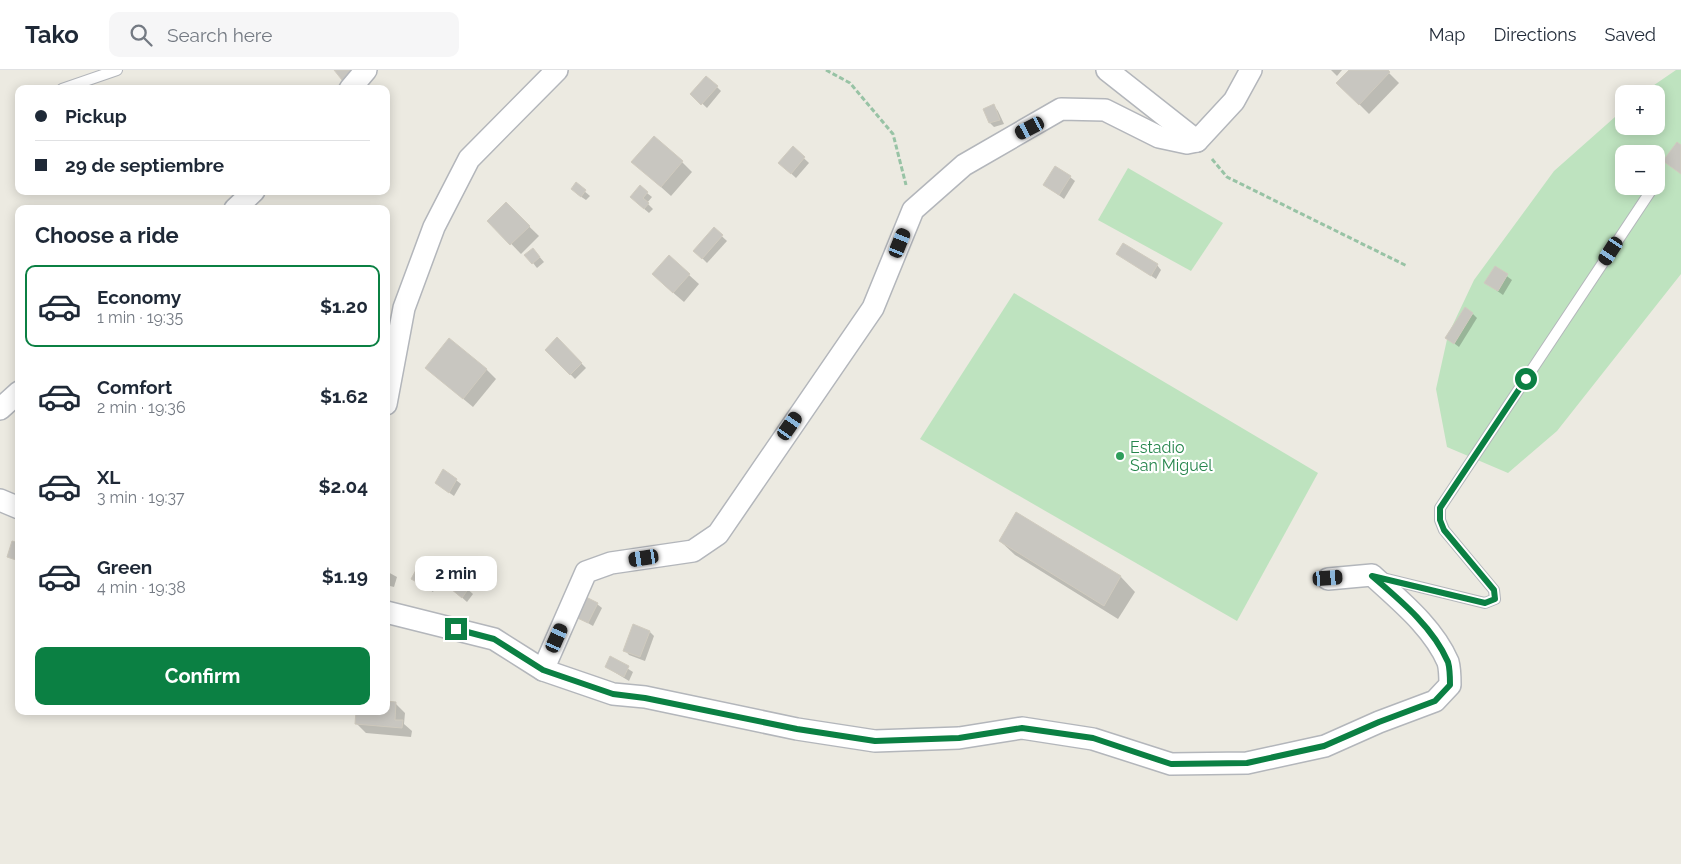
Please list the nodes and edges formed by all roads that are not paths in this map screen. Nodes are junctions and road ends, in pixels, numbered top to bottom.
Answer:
1 (117, 70) edge
2 (366, 70) edge
3 (556, 70) edge
4 (1107, 70) edge
5 (1251, 70) edge
6 (74, 85) edge
7 (353, 85) edge
8 (1197, 141) junction
9 (250, 195) edge
10 (1648, 195) edge
11 (239, 205) edge
12 (390, 383) edge
13 (15, 396) edge
14 (0, 409) edge
15 (0, 500) edge
16 (15, 506) edge
17 (1372, 576) junction
18 (1328, 578) dead end
19 (390, 613) edge
20 (543, 670) junction

1 - 6 lane
2 - 7 street
3 - 12 street
4 - 8 street
5 - 8 street
8 - 20 street
9 - 11 street
10 - 17 lane
13 - 14 street
15 - 16 street
17 - 18 street
17 - 20 street
19 - 20 street

